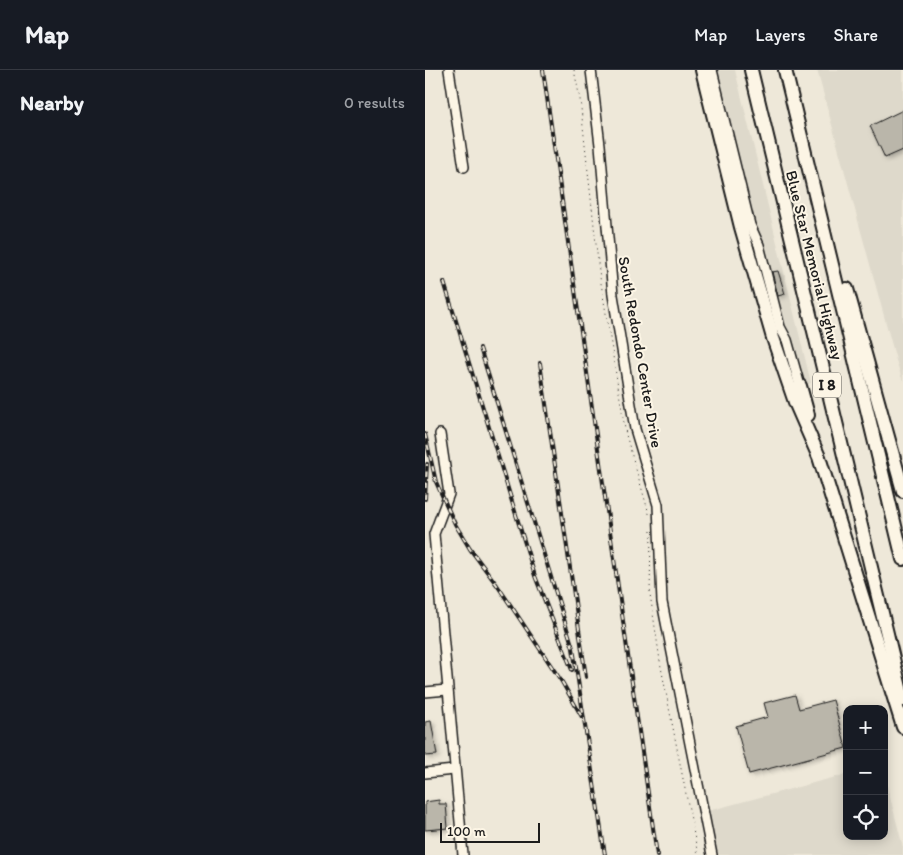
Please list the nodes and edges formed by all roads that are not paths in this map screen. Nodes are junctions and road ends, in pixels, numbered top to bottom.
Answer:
1 (449, 70) edge
2 (586, 70) edge
3 (591, 70) edge
4 (702, 70) edge
5 (712, 70) edge
6 (751, 70) edge
7 (785, 70) edge
8 (592, 87) junction
9 (464, 167) dead end
10 (809, 169) junction
11 (800, 386) joint
12 (441, 434) dead end
13 (819, 457) junction
14 (903, 491) edge
15 (903, 559) edge
16 (447, 690) junction
17 (425, 692) edge
18 (903, 700) edge
19 (903, 727) edge
20 (454, 770) junction
21 (425, 773) edge
22 (463, 855) edge
23 (712, 855) edge

1 - 9 street
2 - 8 street, South Redondo Center Drive
3 - 8 street, South Redondo Center Drive
4 - 13 highway
5 - 11 street
6 - 18 highway, Blue Star Memorial Highway / I 8
7 - 10 highway, I 8
8 - 23 street, South Redondo Center Drive
10 - 14 highway
10 - 15 highway, I 8
11 - 13 highway
12 - 16 street
13 - 19 highway
16 - 17 street
16 - 20 street
20 - 21 street
20 - 22 street

